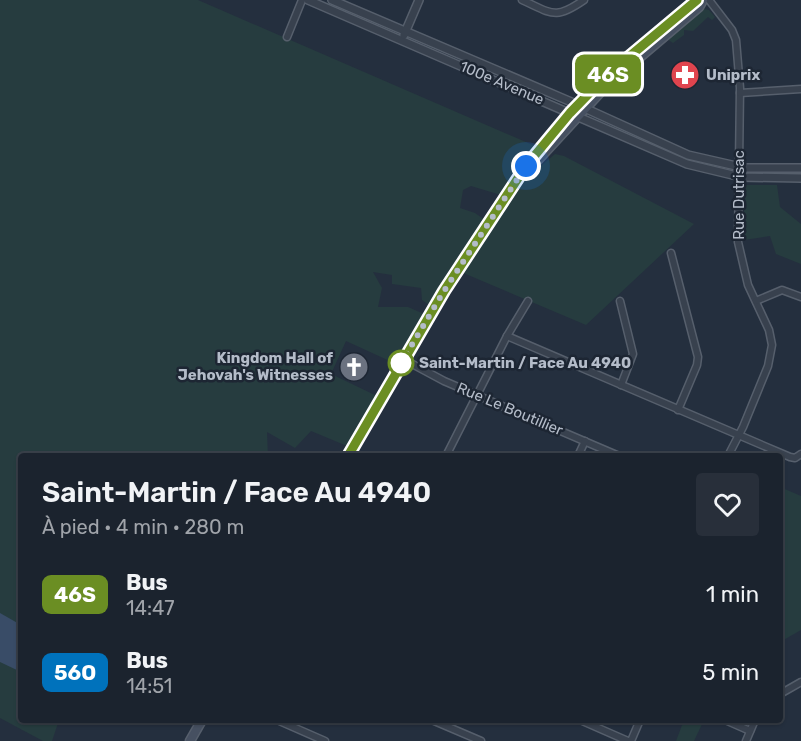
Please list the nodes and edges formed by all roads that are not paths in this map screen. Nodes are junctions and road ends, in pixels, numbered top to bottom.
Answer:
1 (302, 0) edge
2 (308, 0) edge
3 (332, 0) edge
4 (419, 0) edge
5 (522, 0) edge
6 (584, 0) edge
7 (697, 0) edge
8 (703, 0) edge
9 (709, 0) edge
10 (406, 31) junction
11 (287, 37) dead end
12 (402, 40) junction
13 (801, 89) edge
14 (740, 93) junction
15 (581, 107) junction
16 (574, 115) junction
17 (738, 167) junction
18 (801, 168) edge
19 (738, 177) junction
20 (801, 178) edge
21 (670, 252) dead end
22 (801, 297) edge
23 (528, 301) dead end
24 (620, 301) dead end
25 (756, 301) junction
26 (507, 336) junction
27 (403, 359) junction
28 (621, 385) junction
29 (478, 395) junction
30 (678, 410) junction
31 (739, 435) junction
32 (585, 441) junction
33 (350, 453) edge
34 (451, 453) edge
35 (580, 453) edge
36 (612, 453) edge
37 (730, 453) edge
38 (781, 453) edge
39 (783, 454) edge
40 (801, 454) edge
41 (801, 682) edge
42 (783, 692) edge
43 (200, 723) edge
44 (284, 723) edge
45 (439, 723) edge
46 (587, 723) edge
47 (639, 723) edge
48 (731, 723) edge
49 (754, 723) edge
50 (750, 731) junction
51 (190, 741) edge
52 (325, 741) edge
53 (481, 741) edge
54 (630, 741) edge
55 (746, 741) edge

1 - 11 street
2 - 12 street, 100e Avenue
3 - 10 street, 100e Avenue
4 - 10 street
5 - 6 street
7 - 15 main road
8 - 15 main road
9 - 14 street, Rue Dutrisac
10 - 12 street
10 - 15 street, 100e Avenue
12 - 16 street, 100e Avenue
13 - 14 street
14 - 17 street, Rue Dutrisac
15 - 16 main road
15 - 17 street, 100e Avenue
16 - 19 street, 100e Avenue
16 - 27 main road
17 - 18 street, 100e Avenue
17 - 19 street, Rue Dutrisac
19 - 20 street, 100e Avenue
19 - 25 street, Rue Dutrisac
21 - 30 street
22 - 25 street
23 - 26 street
24 - 28 street
25 - 31 street, Rue Dutrisac
26 - 28 street
26 - 29 street
27 - 29 street, Rue Le Boutillier
27 - 33 main road
28 - 30 street
29 - 32 street, Rue Le Boutillier
29 - 34 street
30 - 31 street
31 - 37 street, Rue Dutrisac
31 - 38 street
32 - 35 street
32 - 36 street, Rue Le Boutillier
39 - 40 street
41 - 42 street
43 - 51 main road
44 - 52 street
45 - 53 street
46 - 54 street
47 - 54 street
48 - 50 street
49 - 50 street
50 - 55 street

